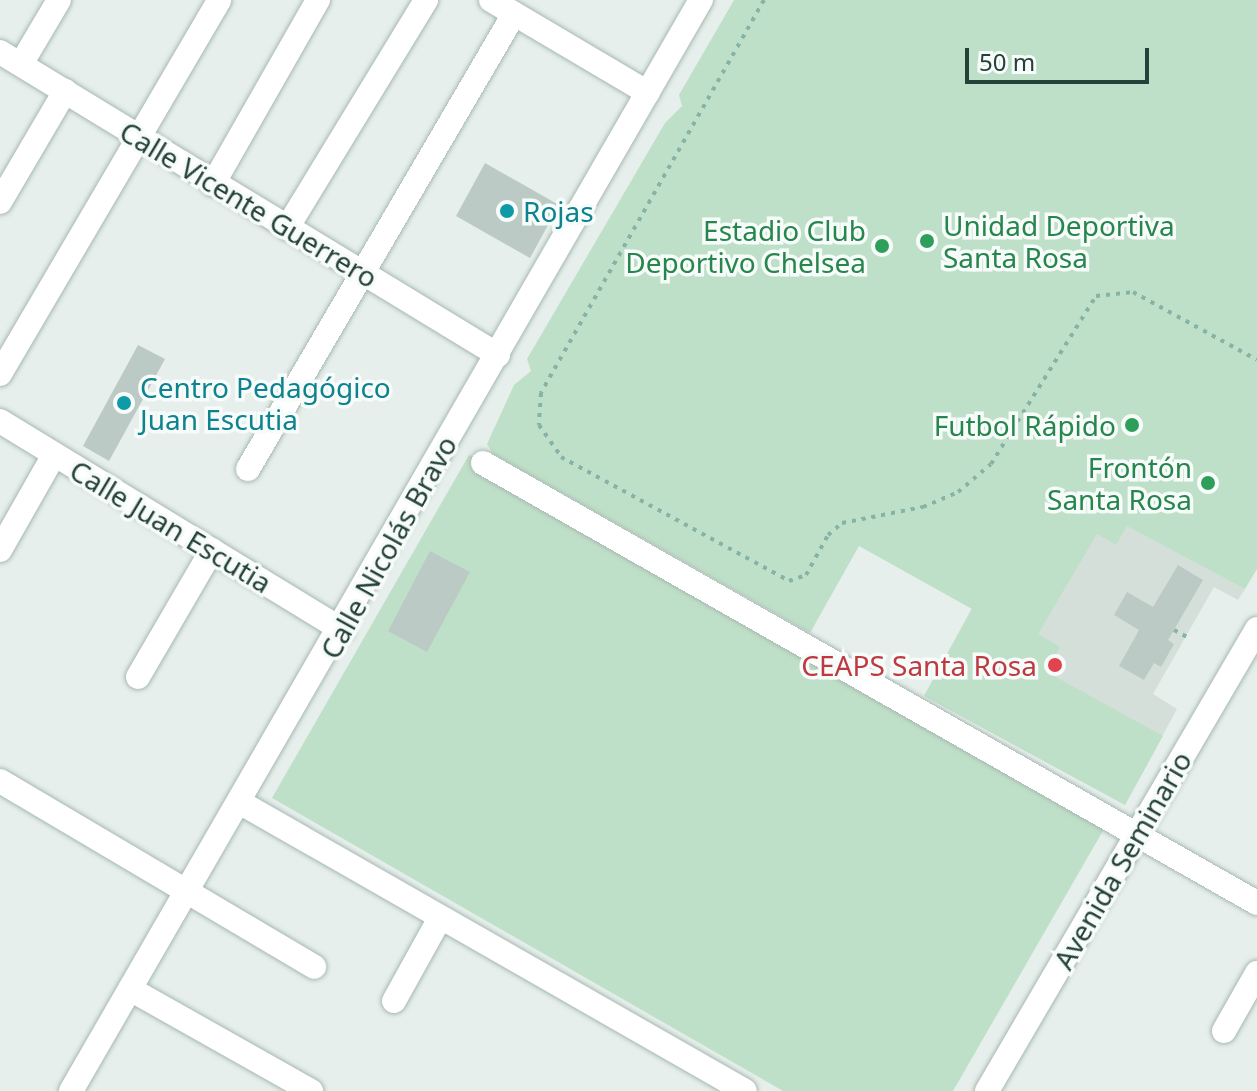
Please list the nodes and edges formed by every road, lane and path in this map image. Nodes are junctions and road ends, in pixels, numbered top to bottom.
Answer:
1 (59, 0) edge
2 (219, 0) edge
3 (318, 0) edge
4 (426, 0) edge
5 (491, 0) edge
6 (701, 0) edge
7 (764, 0) edge
8 (514, 14) junction
9 (10, 58) edge
10 (65, 91) junction
11 (648, 93) junction
12 (140, 139) junction
13 (213, 184) junction
14 (0, 202) edge
15 (287, 228) junction
16 (367, 276) junction
17 (498, 355) junction
18 (1257, 360) edge
19 (0, 374) edge
20 (0, 421) edge
21 (54, 455) junction
22 (483, 463) dead end
23 (248, 469) dead end
24 (0, 550) edge
25 (212, 550) junction
26 (1257, 629) edge
27 (342, 630) junction
28 (1174, 630) dead end
29 (1189, 638) dead end
30 (138, 677) dead end
31 (0, 781) edge
32 (241, 803) junction
33 (1137, 834) junction
34 (187, 894) junction
35 (1257, 903) edge
36 (440, 918) junction
37 (314, 967) dead end
38 (1257, 973) edge
39 (130, 989) junction
40 (394, 1001) dead end
41 (1224, 1031) dead end
42 (71, 1091) edge
43 (311, 1091) edge
44 (745, 1091) edge
45 (987, 1091) edge

1 - 9 street
2 - 12 street
3 - 13 street
4 - 15 street
5 - 8 street
6 - 11 street, Calle Nicolás Bravo
7 - 18 path
8 - 11 street
8 - 16 street
9 - 10 street, Calle Vicente Guerrero
10 - 12 street, Calle Vicente Guerrero
10 - 14 street
11 - 17 street, Calle Nicolás Bravo
12 - 13 street, Calle Vicente Guerrero
12 - 19 street
13 - 15 street, Calle Vicente Guerrero
15 - 16 street, Calle Vicente Guerrero
16 - 17 street, Calle Vicente Guerrero
16 - 23 street
17 - 27 street, Calle Nicolás Bravo
20 - 21 street, Calle Juan Escutia
21 - 24 street
21 - 25 street, Calle Juan Escutia
22 - 33 street
25 - 27 street, Calle Juan Escutia
25 - 30 street
26 - 33 street, Avenida Seminario
27 - 32 street, Calle Nicolás Bravo
28 - 29 path
31 - 34 street
32 - 34 street, Calle Nicolás Bravo
32 - 36 street
33 - 35 street
33 - 45 street, Avenida Seminario
34 - 37 street
34 - 39 street, Calle Nicolás Bravo
36 - 40 street
36 - 44 street
38 - 41 street
39 - 42 street, Calle Nicolás Bravo
39 - 43 street

